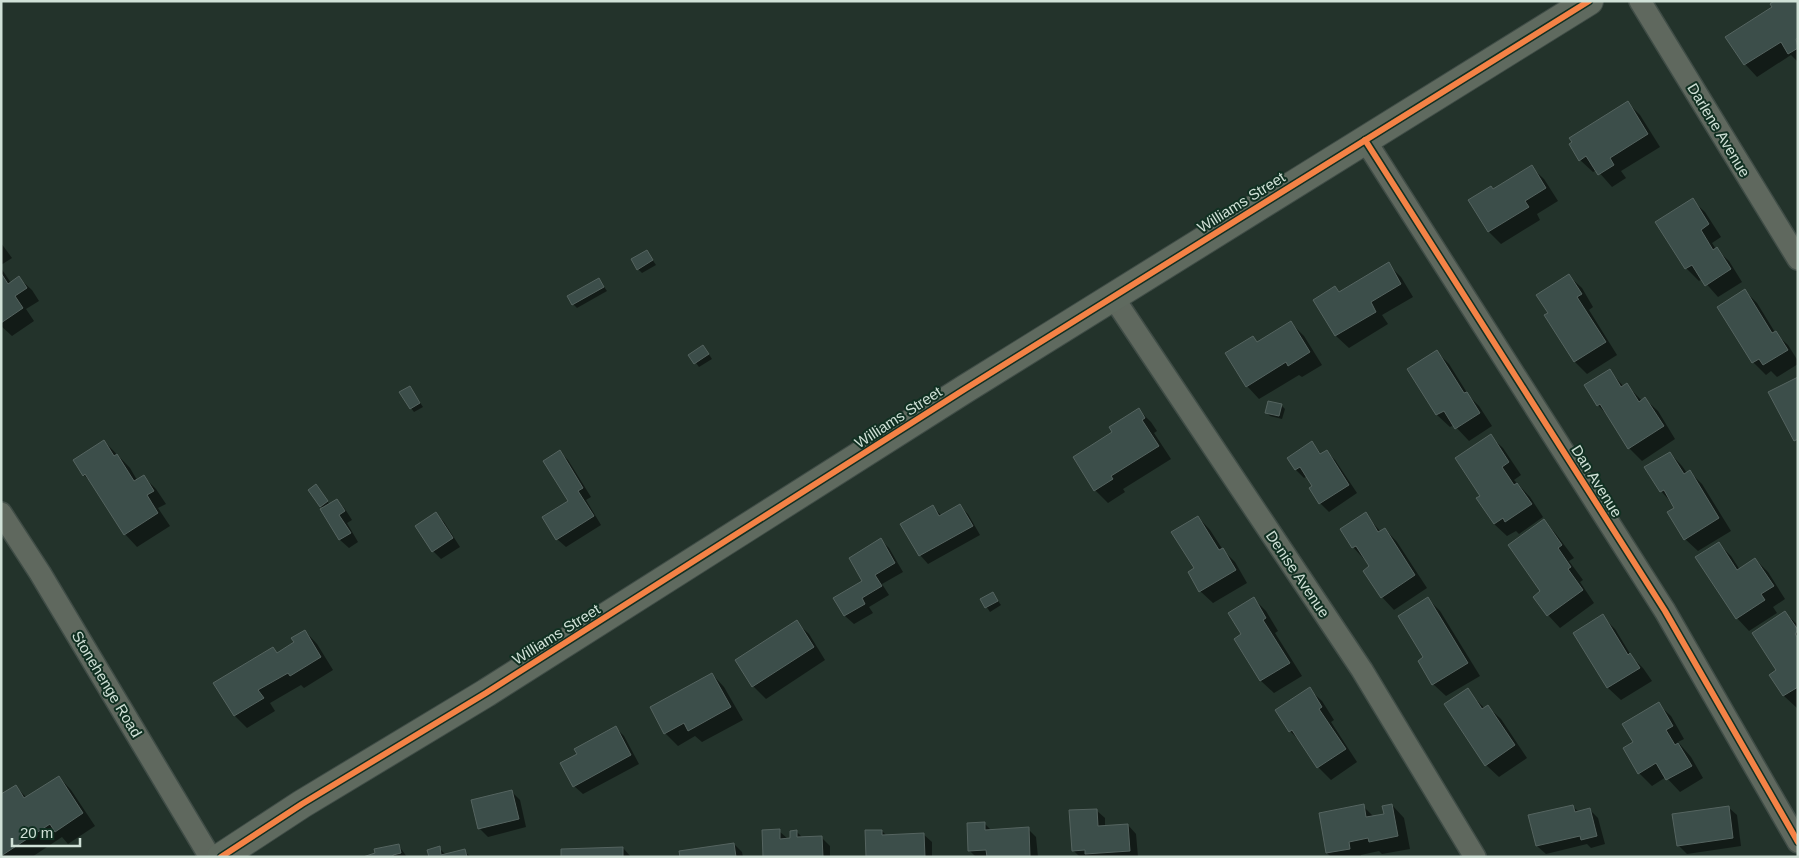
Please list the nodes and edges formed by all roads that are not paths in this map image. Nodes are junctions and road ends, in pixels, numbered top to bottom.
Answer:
1 (1590, 1) edge
2 (1640, 1) edge
3 (1365, 140) junction
4 (1798, 259) edge
5 (1113, 297) junction
6 (1, 513) edge
7 (1798, 842) edge
8 (210, 857) edge
9 (221, 857) edge
10 (1475, 857) edge

1 - 3 street, Williams Street
2 - 4 street, Darlene Avenue
3 - 5 street, Williams Street
3 - 7 street, Dan Avenue
5 - 9 street, Williams Street
5 - 10 street, Denise Avenue
6 - 8 street, Stonehenge Road

